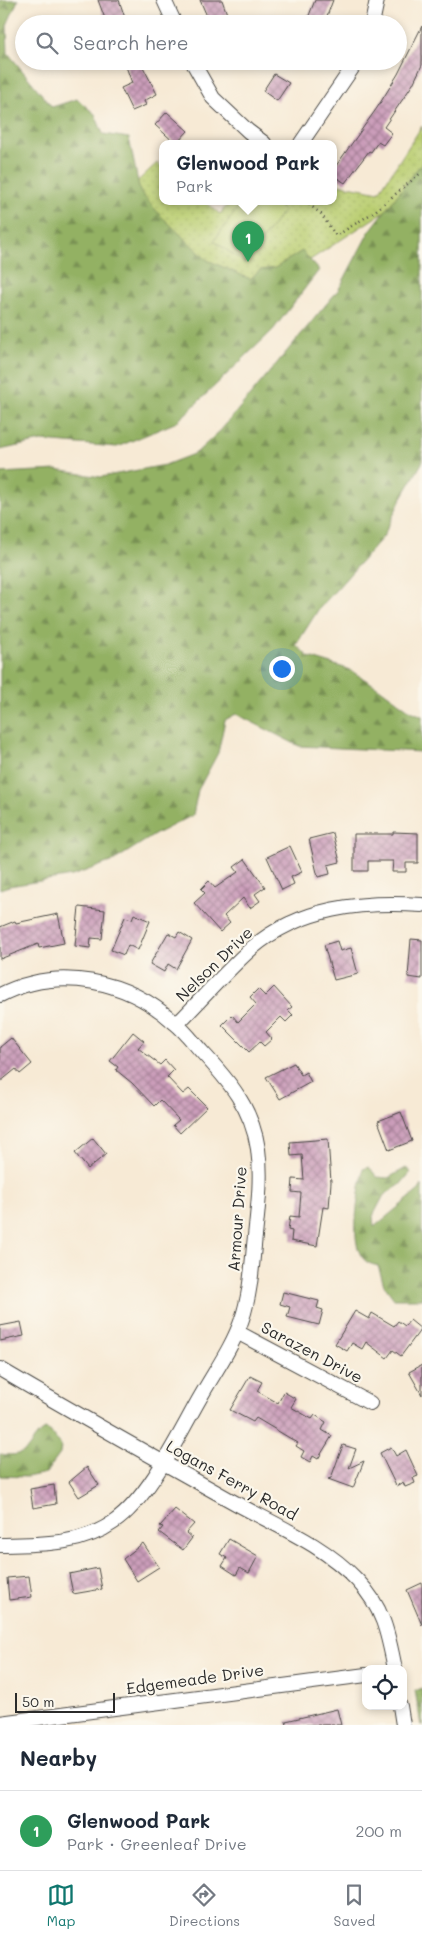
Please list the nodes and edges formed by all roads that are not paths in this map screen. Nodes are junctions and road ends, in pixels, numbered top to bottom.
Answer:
1 (164, 0) edge
2 (377, 0) edge
3 (171, 15) edge
4 (374, 15) edge
5 (197, 70) edge
6 (351, 70) edge
7 (260, 140) edge
8 (303, 140) edge
9 (422, 905) edge
10 (0, 995) edge
11 (177, 1024) junction
12 (238, 1332) junction
13 (0, 1369) edge
14 (370, 1403) dead end
15 (162, 1462) junction
16 (0, 1545) edge
17 (394, 1665) edge
18 (362, 1676) edge
19 (401, 1710) edge
20 (0, 1723) edge
21 (403, 1725) edge

1 - 3 street
2 - 4 street
5 - 7 street
6 - 8 street
9 - 11 street, Nelson Drive
10 - 11 street, Armour Drive
11 - 12 street, Armour Drive
12 - 14 street, Sarazen Drive
12 - 15 street, Armour Drive
13 - 15 street, Logans Ferry Road
15 - 16 street, Armour Drive
15 - 17 street, Logans Ferry Road
18 - 20 street, Edgemeade Drive
19 - 21 street

